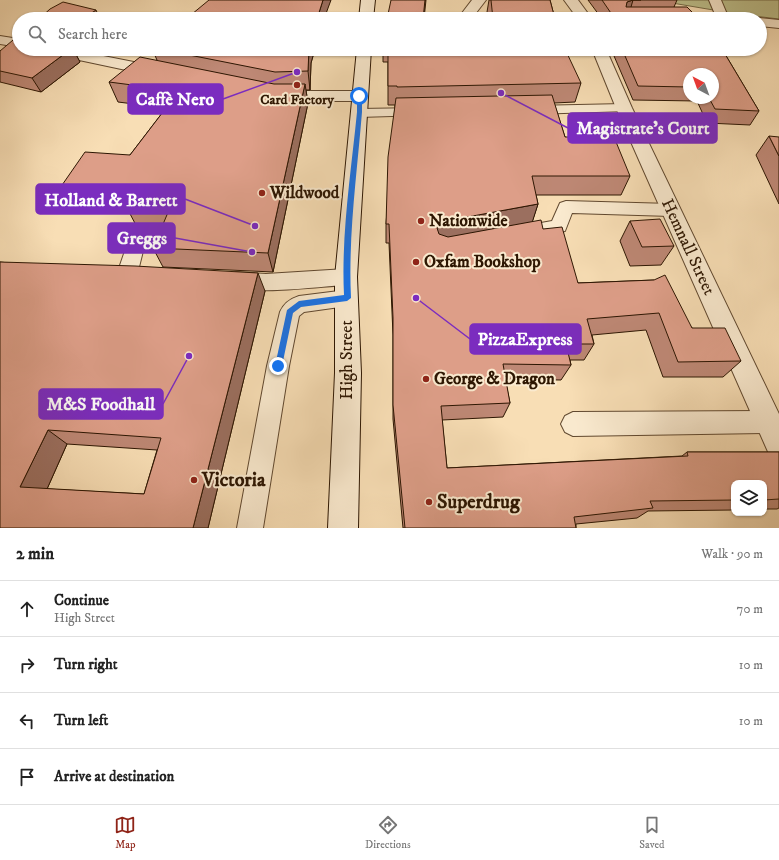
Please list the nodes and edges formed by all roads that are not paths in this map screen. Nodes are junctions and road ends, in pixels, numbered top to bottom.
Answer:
1 (368, 0) edge
2 (479, 0) edge
3 (571, 0) edge
4 (714, 0) edge
5 (367, 12) edge
6 (469, 12) edge
7 (580, 12) edge
8 (720, 12) edge
9 (767, 23) edge
10 (779, 24) edge
11 (0, 40) edge
12 (12, 43) edge
13 (81, 56) edge
14 (363, 56) edge
15 (602, 56) edge
16 (170, 74) edge
17 (263, 93) edge
18 (359, 104) junction
19 (624, 108) junction
20 (514, 110) edge
21 (437, 111) edge
22 (671, 210) junction
23 (506, 236) edge
24 (135, 247) dead end
25 (158, 276) edge
26 (219, 280) edge
27 (347, 288) junction
28 (769, 422) junction
29 (573, 424) dead end
30 (779, 444) edge
31 (250, 528) edge
32 (343, 528) edge

1 - 5 street
2 - 6 street
3 - 7 street
4 - 8 lane
9 - 10 street
11 - 12 street
13 - 16 street
14 - 18 street, High Street
15 - 19 street, Hemnall Street
17 - 18 street
18 - 21 lane
18 - 27 street, High Street
19 - 20 lane
19 - 22 street, Hemnall Street
22 - 23 lane
22 - 28 street, Hemnall Street
24 - 25 lane
26 - 27 lane
27 - 31 lane
27 - 32 street, High Street
28 - 29 lane
28 - 30 street, Hemnall Street

